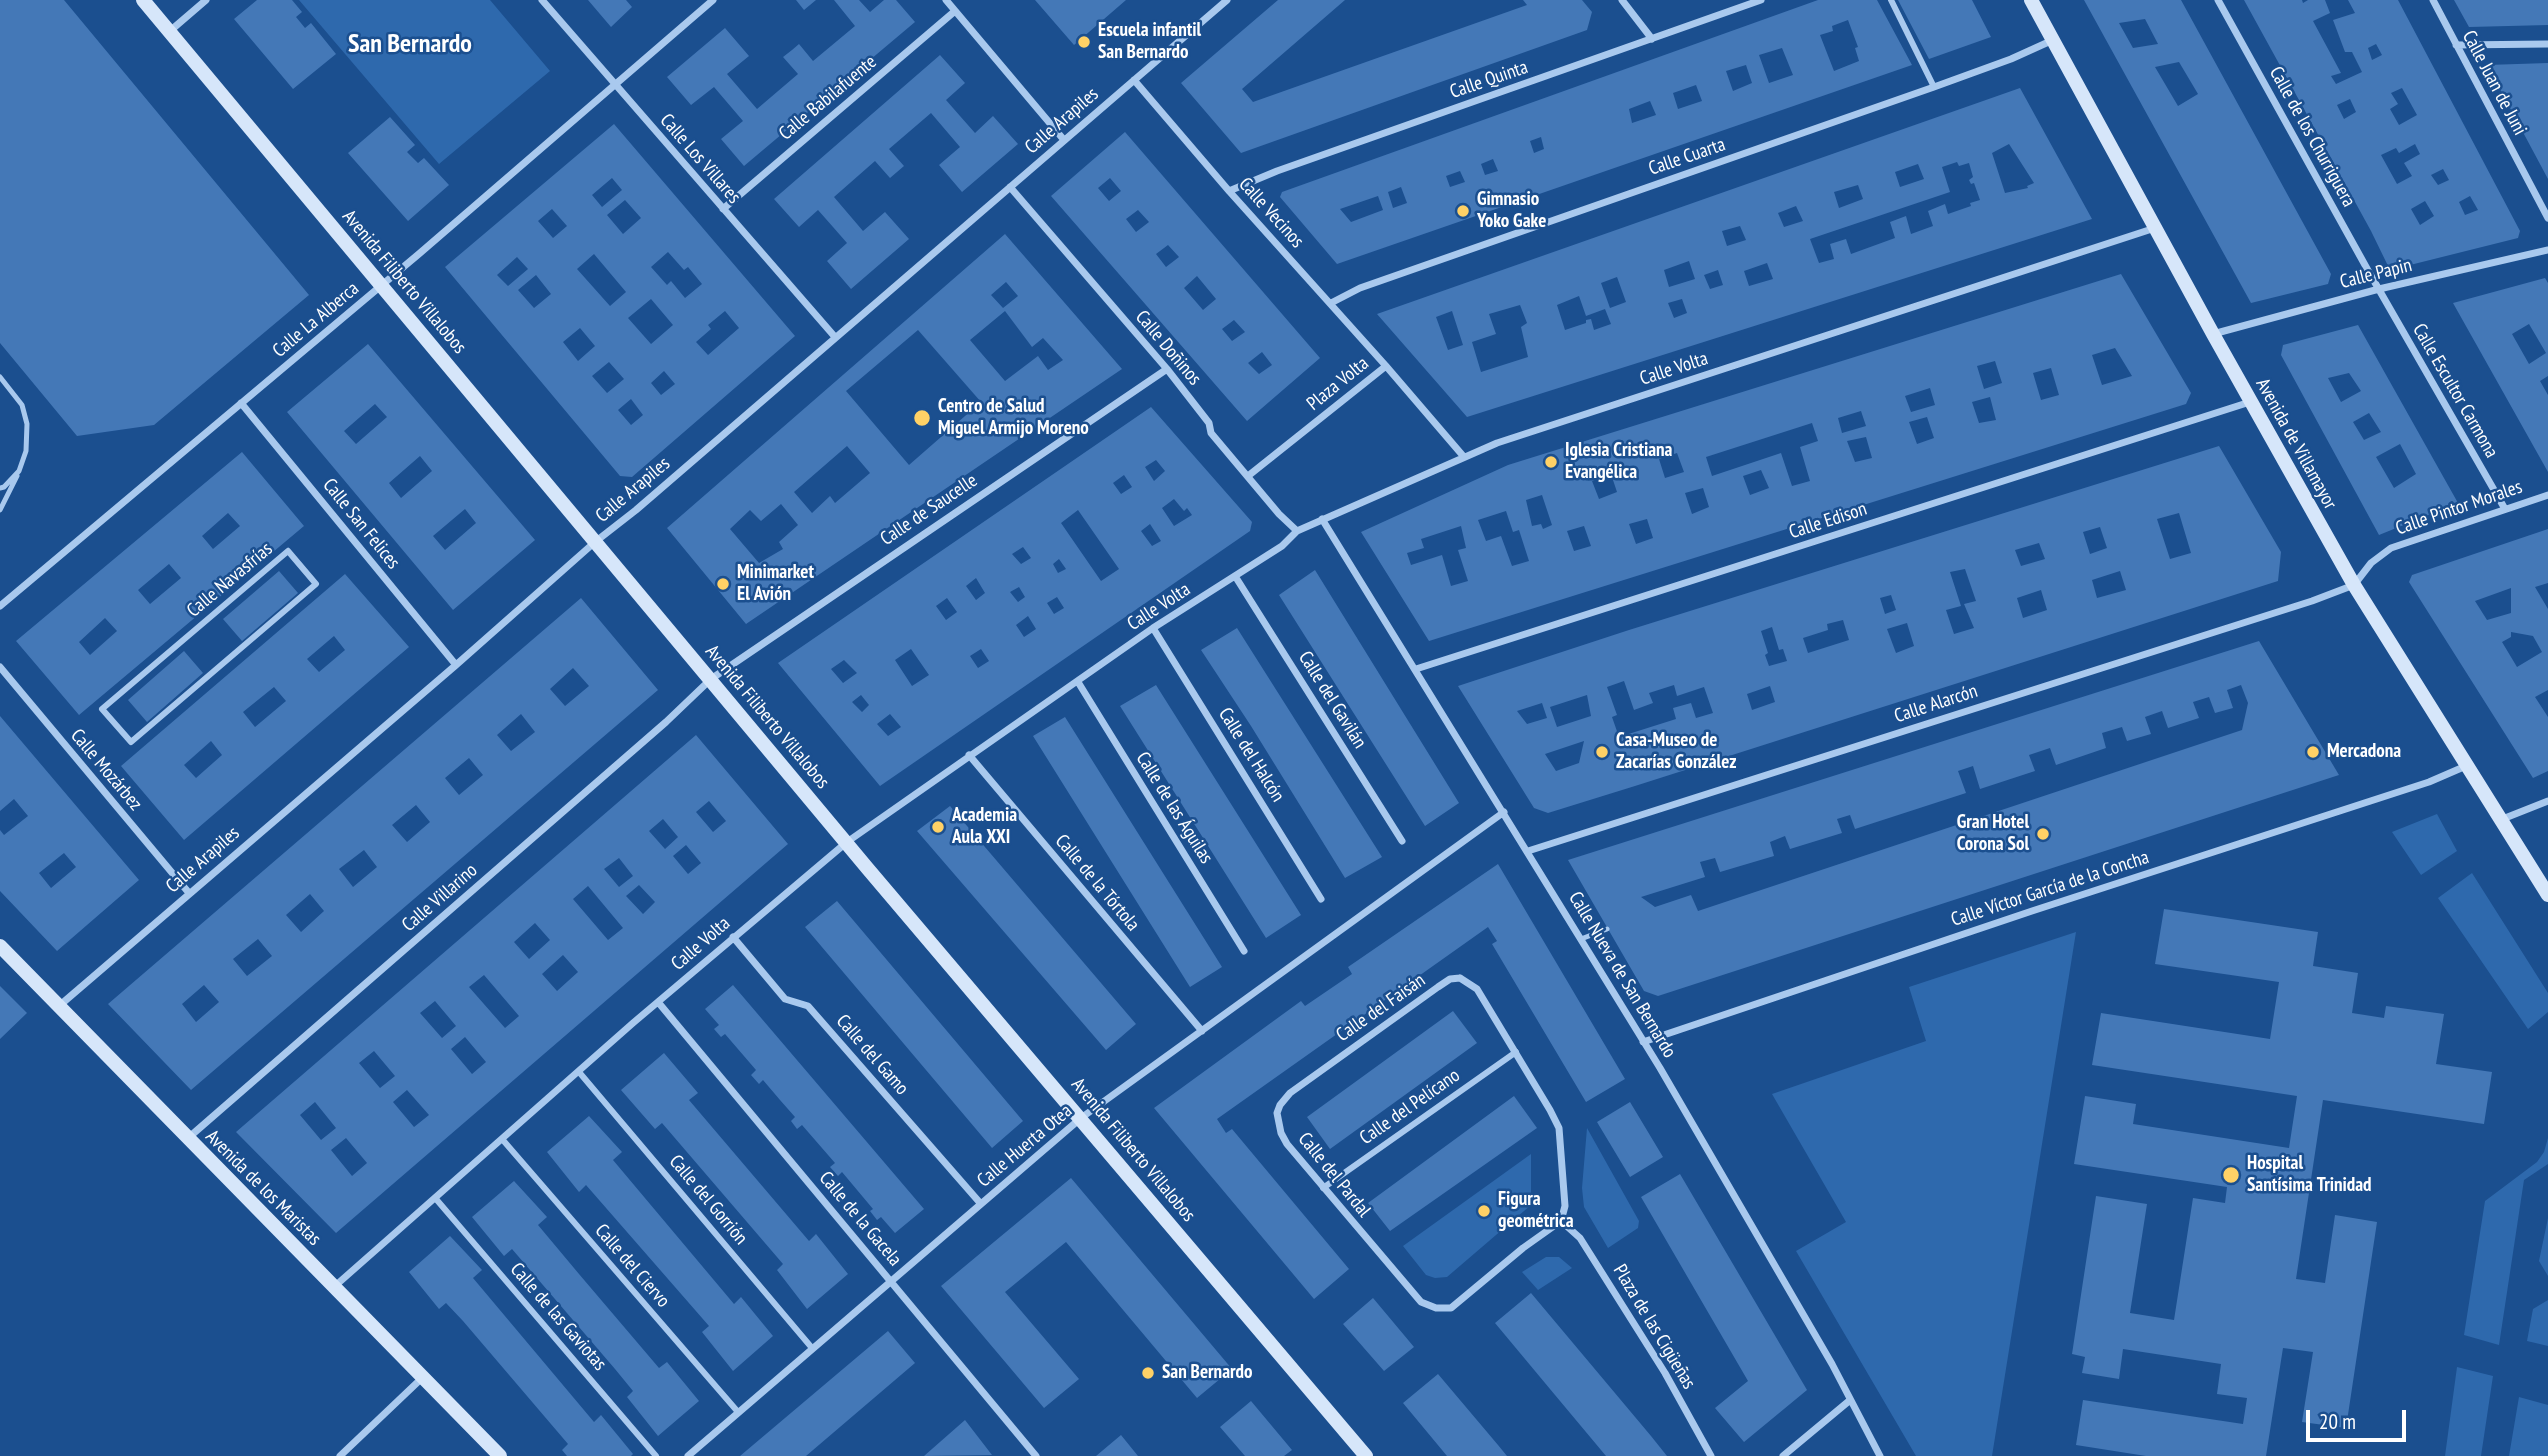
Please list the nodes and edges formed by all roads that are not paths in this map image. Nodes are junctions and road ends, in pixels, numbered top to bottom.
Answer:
1 (143, 0) edge
2 (206, 0) edge
3 (542, 0) edge
4 (713, 0) edge
5 (946, 0) edge
6 (1227, 0) edge
7 (1622, 0) edge
8 (1760, 0) edge
9 (1891, 0) edge
10 (2031, 0) edge
11 (2218, 0) edge
12 (2433, 0) edge
13 (955, 11) junction
14 (169, 32) junction
15 (1652, 39) junction
16 (2053, 40) junction
17 (2548, 44) edge
18 (2456, 45) junction
19 (1134, 80) junction
20 (614, 84) junction
21 (1934, 87) junction
22 (1064, 140) junction
23 (1010, 187) junction
24 (1230, 191) junction
25 (723, 209) junction
26 (2548, 218) edge
27 (2155, 228) junction
28 (2548, 250) edge
29 (381, 285) junction
30 (2379, 289) junction
31 (1331, 303) junction
32 (2213, 334) junction
33 (835, 337) junction
34 (1386, 366) junction
35 (1167, 369) junction
36 (0, 377) edge
37 (2250, 402) junction
38 (241, 403) junction
39 (1464, 457) junction
40 (19, 471) junction
41 (1248, 476) junction
42 (0, 488) edge
43 (2548, 495) edge
44 (2504, 509) junction
45 (0, 510) edge
46 (1322, 519) junction
47 (1297, 531) junction
48 (595, 542) junction
49 (302, 568) joint
50 (1235, 576) junction
51 (2354, 585) junction
52 (0, 606) edge
53 (1153, 628) junction
54 (456, 666) junction
55 (0, 667) edge
56 (1416, 669) junction
57 (711, 679) junction
58 (1078, 682) junction
59 (969, 755) junction
60 (2466, 766) junction
61 (2548, 801) edge
62 (1504, 812) junction
63 (2500, 820) junction
64 (1402, 841) dead end
65 (847, 842) junction
66 (1528, 851) junction
67 (189, 893) junction
68 (2548, 895) edge
69 (1321, 899) dead end
70 (1607, 929) dead end
71 (733, 937) junction
72 (1581, 939) junction
73 (0, 946) edge
74 (1244, 951) dead end
75 (659, 1002) junction
76 (59, 1006) junction
77 (1202, 1031) junction
78 (1643, 1042) junction
79 (1516, 1052) junction
80 (579, 1072) junction
81 (1280, 1105) joint
82 (1081, 1118) junction
83 (187, 1139) junction
84 (502, 1139) junction
85 (1323, 1188) junction
86 (436, 1199) junction
87 (981, 1204) junction
88 (1562, 1221) junction
89 (891, 1280) junction
90 (335, 1286) junction
91 (812, 1348) junction
92 (422, 1378) junction
93 (1849, 1401) junction
94 (738, 1412) junction
95 (340, 1456) edge
96 (500, 1456) edge
97 (656, 1456) edge
98 (688, 1456) edge
99 (1036, 1456) edge
100 (1366, 1456) edge
101 (1711, 1456) edge
102 (1783, 1456) edge
103 (1880, 1456) edge

1 - 14 main road, Avenida Filiberto Villalobos
2 - 14 street
3 - 20 street, Calle Los Villares
4 - 20 street, Calle La Alberca
5 - 13 street
6 - 19 street, Calle Arapiles
7 - 15 street
8 - 15 street, Calle Quinta
9 - 21 street
10 - 16 main road, Avenida de Villamayor
11 - 30 street, Calle de los Churriguera
12 - 18 street, Calle Juan de Juni
13 - 22 street
13 - 25 street, Calle Babilafuente
14 - 29 main road, Avenida Filiberto Villalobos
15 - 24 street, Calle Quinta
16 - 21 street, Calle Cuarta
16 - 27 main road, Avenida de Villamayor
17 - 18 street
18 - 26 street, Calle Juan de Juni
19 - 22 street, Calle Arapiles
19 - 24 street, Calle Vecinos
20 - 25 street, Calle Los Villares
20 - 29 street, Calle La Alberca
21 - 31 street, Calle Cuarta
22 - 23 street, Calle Arapiles
23 - 33 street, Calle Arapiles
23 - 35 street, Calle Doñinos
24 - 31 street, Calle Vecinos
25 - 33 street, Calle Los Villares
27 - 32 main road, Avenida de Villamayor
27 - 39 street, Calle Volta
28 - 30 street, Calle Papin
29 - 38 street, Calle La Alberca
29 - 48 main road, Avenida Filiberto Villalobos
30 - 32 street, Calle Papin
30 - 44 street, Calle Escultor Carmona
31 - 34 street, Calle Vecinos
32 - 37 main road, Avenida de Villamayor
33 - 48 street, Calle Arapiles
34 - 39 street, Plaza Volta
34 - 41 street, Plaza Volta
35 - 41 street, Calle Doñinos
35 - 57 street, Calle de Saucelle
36 - 40 lane
37 - 51 main road, Avenida de Villamayor
37 - 56 street, Calle Edison
38 - 52 street, Calle La Alberca
38 - 54 street, Calle San Felices
39 - 46 street, Calle Volta
40 - 42 lane
40 - 45 lane
41 - 47 street, Calle Doñinos
43 - 44 street, Calle Pintor Morales
44 - 51 street, Calle Pintor Morales
46 - 47 street, Calle Volta
46 - 56 street, Calle Nueva de San Bernardo
47 - 50 street, Calle Volta
48 - 54 street, Calle Arapiles
48 - 57 main road, Avenida Filiberto Villalobos
49 - 49 street, Calle Navasfrías
50 - 53 street, Calle Volta
50 - 64 street, Calle del Gavilán
51 - 60 main road, Avenida de Villamayor
51 - 66 street, Calle Alarcón
53 - 58 street, Calle Volta
53 - 69 street, Calle del Halcón
54 - 67 street, Calle Arapiles
55 - 67 street, Calle Mozárbez
56 - 62 street, Calle Nueva de San Bernardo
57 - 65 main road, Avenida Filiberto Villalobos
57 - 83 street, Calle Villarino
58 - 59 street, Calle Volta
58 - 74 street, Calle de las Águilas
59 - 65 street, Calle Volta
59 - 77 street, Calle de la Tórtola
60 - 63 main road, Avenida de Villamayor
60 - 78 street, Calle Víctor García de la Concha
61 - 63 street
62 - 66 street, Calle Nueva de San Bernardo
62 - 77 street, Calle Huerta Otea
63 - 68 main road, Avenida de Villamayor
65 - 71 street, Calle Volta
65 - 82 main road, Avenida Filiberto Villalobos
66 - 72 street, Calle Nueva de San Bernardo
67 - 76 street, Calle Arapiles
70 - 72 lane
71 - 75 street, Calle Volta
71 - 87 street, Calle del Gamo
72 - 78 street, Calle Nueva de San Bernardo
73 - 76 main road, Avenida de los Maristas
75 - 80 street, Calle Volta
75 - 89 street, Calle de la Gacela
76 - 83 main road, Avenida de los Maristas
77 - 82 street, Calle Huerta Otea
78 - 93 street, Calle Nueva de San Bernardo
79 - 81 street, Calle del Faisán
79 - 85 street, Calle del Pelícano
79 - 88 street, Calle del Faisán
80 - 84 street, Calle Volta
80 - 91 street, Calle del Gorrión
81 - 85 street, Calle del Pardal
82 - 87 street, Calle Huerta Otea
82 - 100 main road, Avenida Filiberto Villalobos
83 - 90 main road, Avenida de los Maristas
84 - 86 street, Calle Volta
84 - 94 street, Calle del Ciervo
85 - 88 street, Calle del Pardal
86 - 90 street, Calle Volta
86 - 97 street, Calle de las Gaviotas
87 - 89 street, Calle Huerta Otea
88 - 101 street, Plaza de las Cigüeñas
89 - 91 street, Calle Huerta Otea
89 - 99 street, Calle de la Gacela
90 - 92 main road, Avenida de los Maristas
91 - 94 street, Calle Huerta Otea
92 - 95 street
92 - 96 main road, Avenida de los Maristas
93 - 102 street
93 - 103 street, Calle Nueva de San Bernardo
94 - 98 street, Calle Huerta Otea

